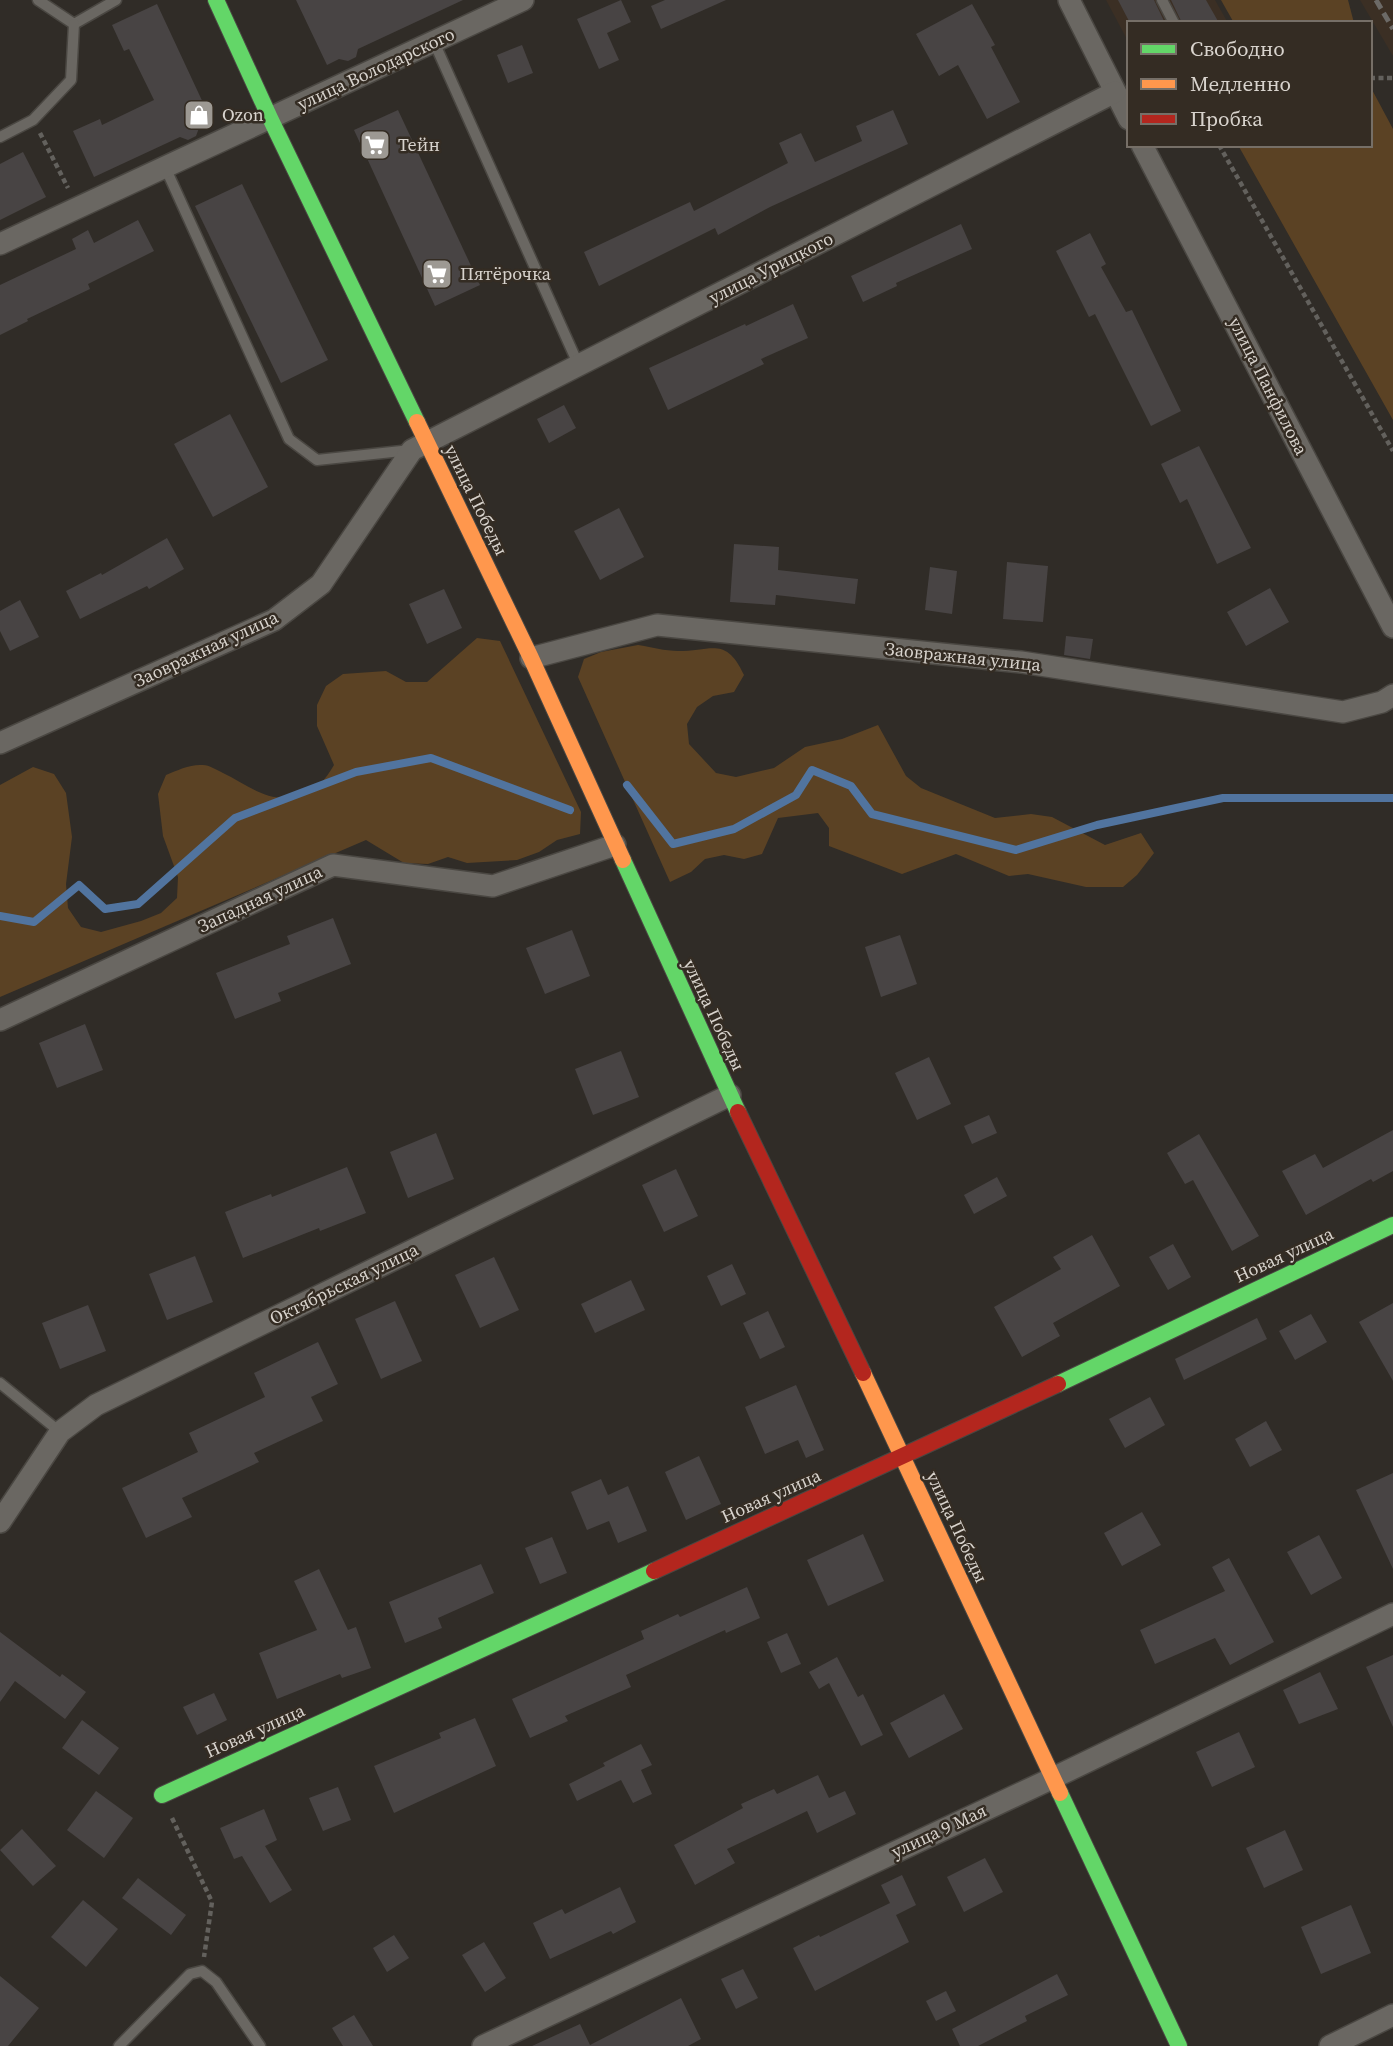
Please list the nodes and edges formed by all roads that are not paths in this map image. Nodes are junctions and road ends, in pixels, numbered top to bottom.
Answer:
1 (38, 0) edge
2 (116, 0) edge
3 (216, 0) edge
4 (523, 0) edge
5 (1069, 0) edge
6 (1162, 0) edge
7 (1173, 21) edge
8 (74, 24) junction
9 (434, 42) junction
10 (1122, 90) edge
11 (1127, 111) edge
12 (270, 118) junction
13 (0, 137) edge
14 (1143, 147) edge
15 (165, 167) junction
16 (0, 244) edge
17 (579, 366) junction
18 (419, 447) junction
19 (1393, 627) edge
20 (531, 658) junction
21 (1393, 695) edge
22 (0, 743) edge
23 (615, 845) junction
24 (0, 1020) edge
25 (730, 1095) junction
26 (1393, 1225) edge
27 (0, 1383) edge
28 (60, 1432) junction
29 (903, 1457) junction
30 (0, 1522) edge
31 (1393, 1614) edge
32 (1053, 1778) junction
33 (162, 1795) road end
34 (1393, 2015) edge
35 (119, 2046) edge
36 (260, 2046) edge
37 (483, 2046) edge
38 (1179, 2046) edge
39 (1330, 2046) edge

1 - 8 lane
2 - 8 lane
3 - 12 street, улица Победы
4 - 9 street, улица Володарского
5 - 10 street
6 - 7 lane
8 - 13 lane
9 - 12 street, улица Володарского
9 - 17 lane
10 - 11 street
10 - 17 street, улица Урицкого
12 - 15 street, улица Володарского
12 - 18 street, улица Победы
14 - 19 street, улица Панфилова
15 - 16 street, улица Володарского
15 - 18 lane
17 - 18 street, улица Урицкого
18 - 20 street, улица Победы
18 - 22 street, Заовражная улица
20 - 21 street, Заовражная улица
20 - 23 street, улица Победы
23 - 24 street, Западная улица
23 - 25 street, улица Победы
25 - 28 street, Октябрьская улица
25 - 29 street, улица Победы
26 - 29 street, Новая улица
27 - 28 lane
28 - 30 street, Октябрьская улица
29 - 32 street, улица Победы
29 - 33 street, Новая улица
31 - 32 street, улица 9 Мая
32 - 37 street, улица 9 Мая
32 - 38 street, улица Победы
34 - 39 street
35 - 36 lane

